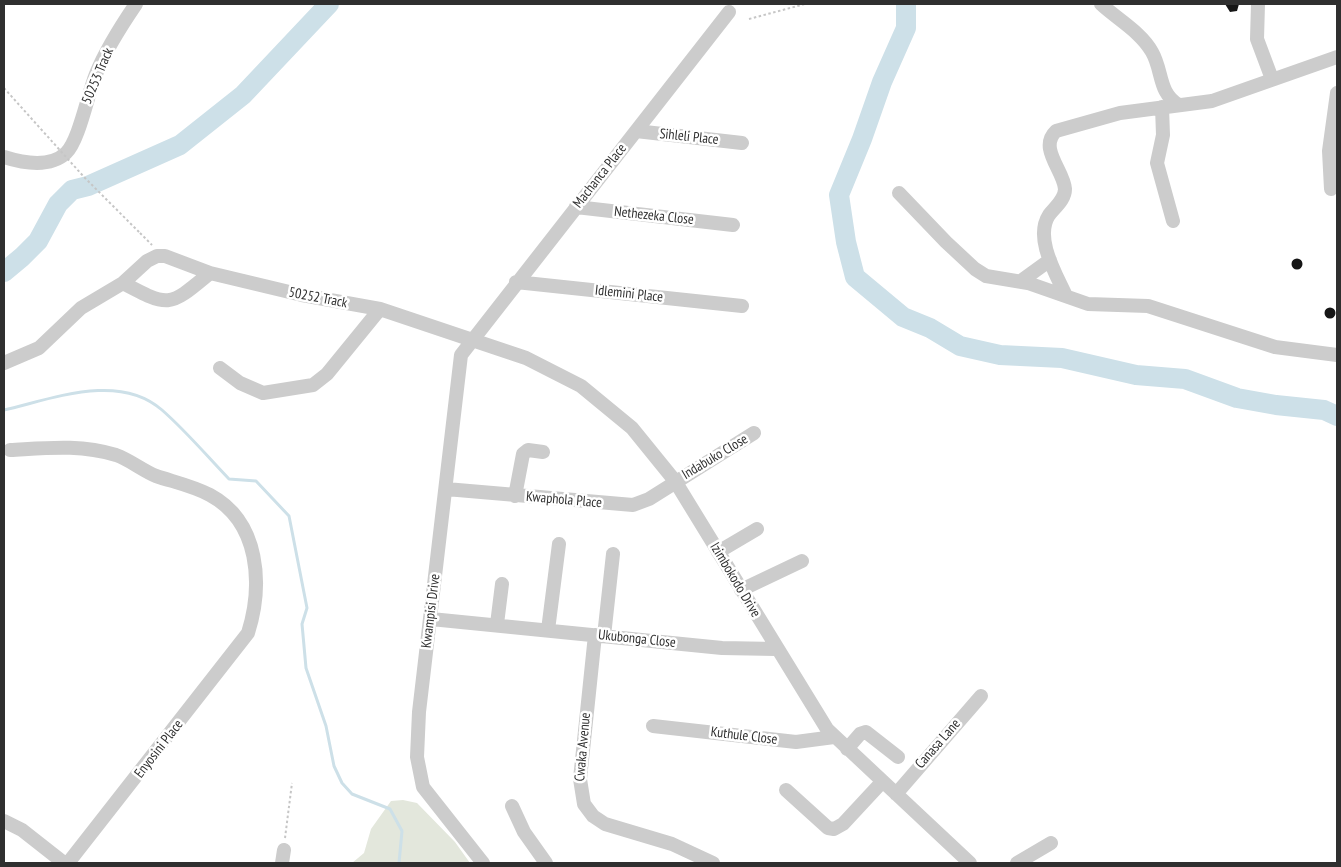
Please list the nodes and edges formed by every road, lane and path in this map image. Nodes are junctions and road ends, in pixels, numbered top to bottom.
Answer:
1 (136, 4) edge
2 (805, 4) edge
3 (1101, 4) edge
4 (1258, 4) edge
5 (730, 12) dead end
6 (749, 19) dead end
7 (1337, 57) edge
8 (1272, 79) junction
9 (4, 88) edge
10 (1337, 93) edge
11 (1179, 105) junction
12 (1162, 106) junction
13 (636, 132) junction
14 (742, 143) dead end
15 (4, 157) edge
16 (1332, 189) dead end
17 (899, 193) dead end
18 (576, 207) junction
19 (1173, 221) dead end
20 (733, 225) dead end
21 (140, 233) dead end
22 (1050, 260) junction
23 (210, 273) junction
24 (1021, 281) junction
25 (123, 282) junction
26 (516, 282) junction
27 (1066, 296) junction
28 (742, 306) dead end
29 (380, 310) junction
30 (470, 341) junction
31 (1337, 355) edge
32 (4, 362) edge
33 (220, 368) dead end
34 (754, 433) dead end
35 (10, 450) dead end
36 (543, 452) dead end
37 (675, 481) junction
38 (446, 489) junction
39 (515, 496) junction
40 (757, 529) dead end
41 (559, 544) dead end
42 (718, 552) junction
43 (613, 554) dead end
44 (802, 561) dead end
45 (502, 584) dead end
46 (741, 590) junction
47 (431, 619) junction
48 (497, 624) junction
49 (548, 630) junction
50 (599, 636) junction
51 (776, 649) junction
52 (981, 696) dead end
53 (652, 726) dead end
54 (834, 737) junction
55 (847, 748) junction
56 (898, 757) dead end
57 (292, 782) dead end
58 (882, 782) junction
59 (786, 790) dead end
60 (896, 794) junction
61 (512, 806) dead end
62 (4, 821) edge
63 (1051, 843) dead end
64 (283, 857) edge
65 (64, 863) edge
66 (68, 863) edge
67 (483, 863) edge
68 (546, 863) edge
69 (713, 863) edge
70 (970, 863) edge
71 (1017, 863) edge

1 - 15 street, 50253 Track
2 - 6 path
3 - 11 street
4 - 8 street
5 - 13 street, Machanca Place
7 - 8 street
8 - 11 street
9 - 21 path, bridge
10 - 16 street
11 - 12 street
12 - 19 street
12 - 22 street
13 - 14 street, Sihleli Place
13 - 18 street, Machanca Place
17 - 24 street
18 - 20 street, Nethezeka Close
18 - 26 street, Machanca Place
22 - 24 street
22 - 27 street
23 - 25 street, 50252 Track
23 - 25 street
23 - 29 street, 50252 Track
24 - 27 street
25 - 32 street
26 - 28 street, Idlemini Place
26 - 30 street, Machanca Place
27 - 31 street
29 - 30 street, 50252 Track
29 - 33 street
30 - 37 street, Izimbokodo Drive
30 - 38 street, Kwampisi Drive
34 - 37 street, Indabuko Close
35 - 66 street, Enyosini Place
36 - 39 street
37 - 39 street, Kwaphola Place
37 - 42 street, Izimbokodo Drive
38 - 39 street, Kwaphola Place
38 - 47 street, Kwampisi Drive
40 - 42 street
41 - 49 street
42 - 46 street, Izimbokodo Drive
43 - 50 street, Cwaka Avenue
44 - 46 street
45 - 48 street
46 - 51 street, Izimbokodo Drive
47 - 48 street, Ukubonga Close
47 - 67 street, Kwampisi Drive
48 - 49 street, Ukubonga Close
49 - 50 street, Ukubonga Close
50 - 51 street, Ukubonga Close
50 - 69 street, Cwaka Avenue
51 - 54 street, Izimbokodo Drive
52 - 60 street, Canasa Lane
53 - 54 street, Kuthule Close
54 - 55 street, Izimbokodo Drive
55 - 56 street
55 - 58 street, Izimbokodo Drive
57 - 64 path
58 - 59 street
58 - 60 street, Izimbokodo Drive
60 - 70 street, Izimbokodo Drive
61 - 68 street
62 - 65 street
63 - 71 street

